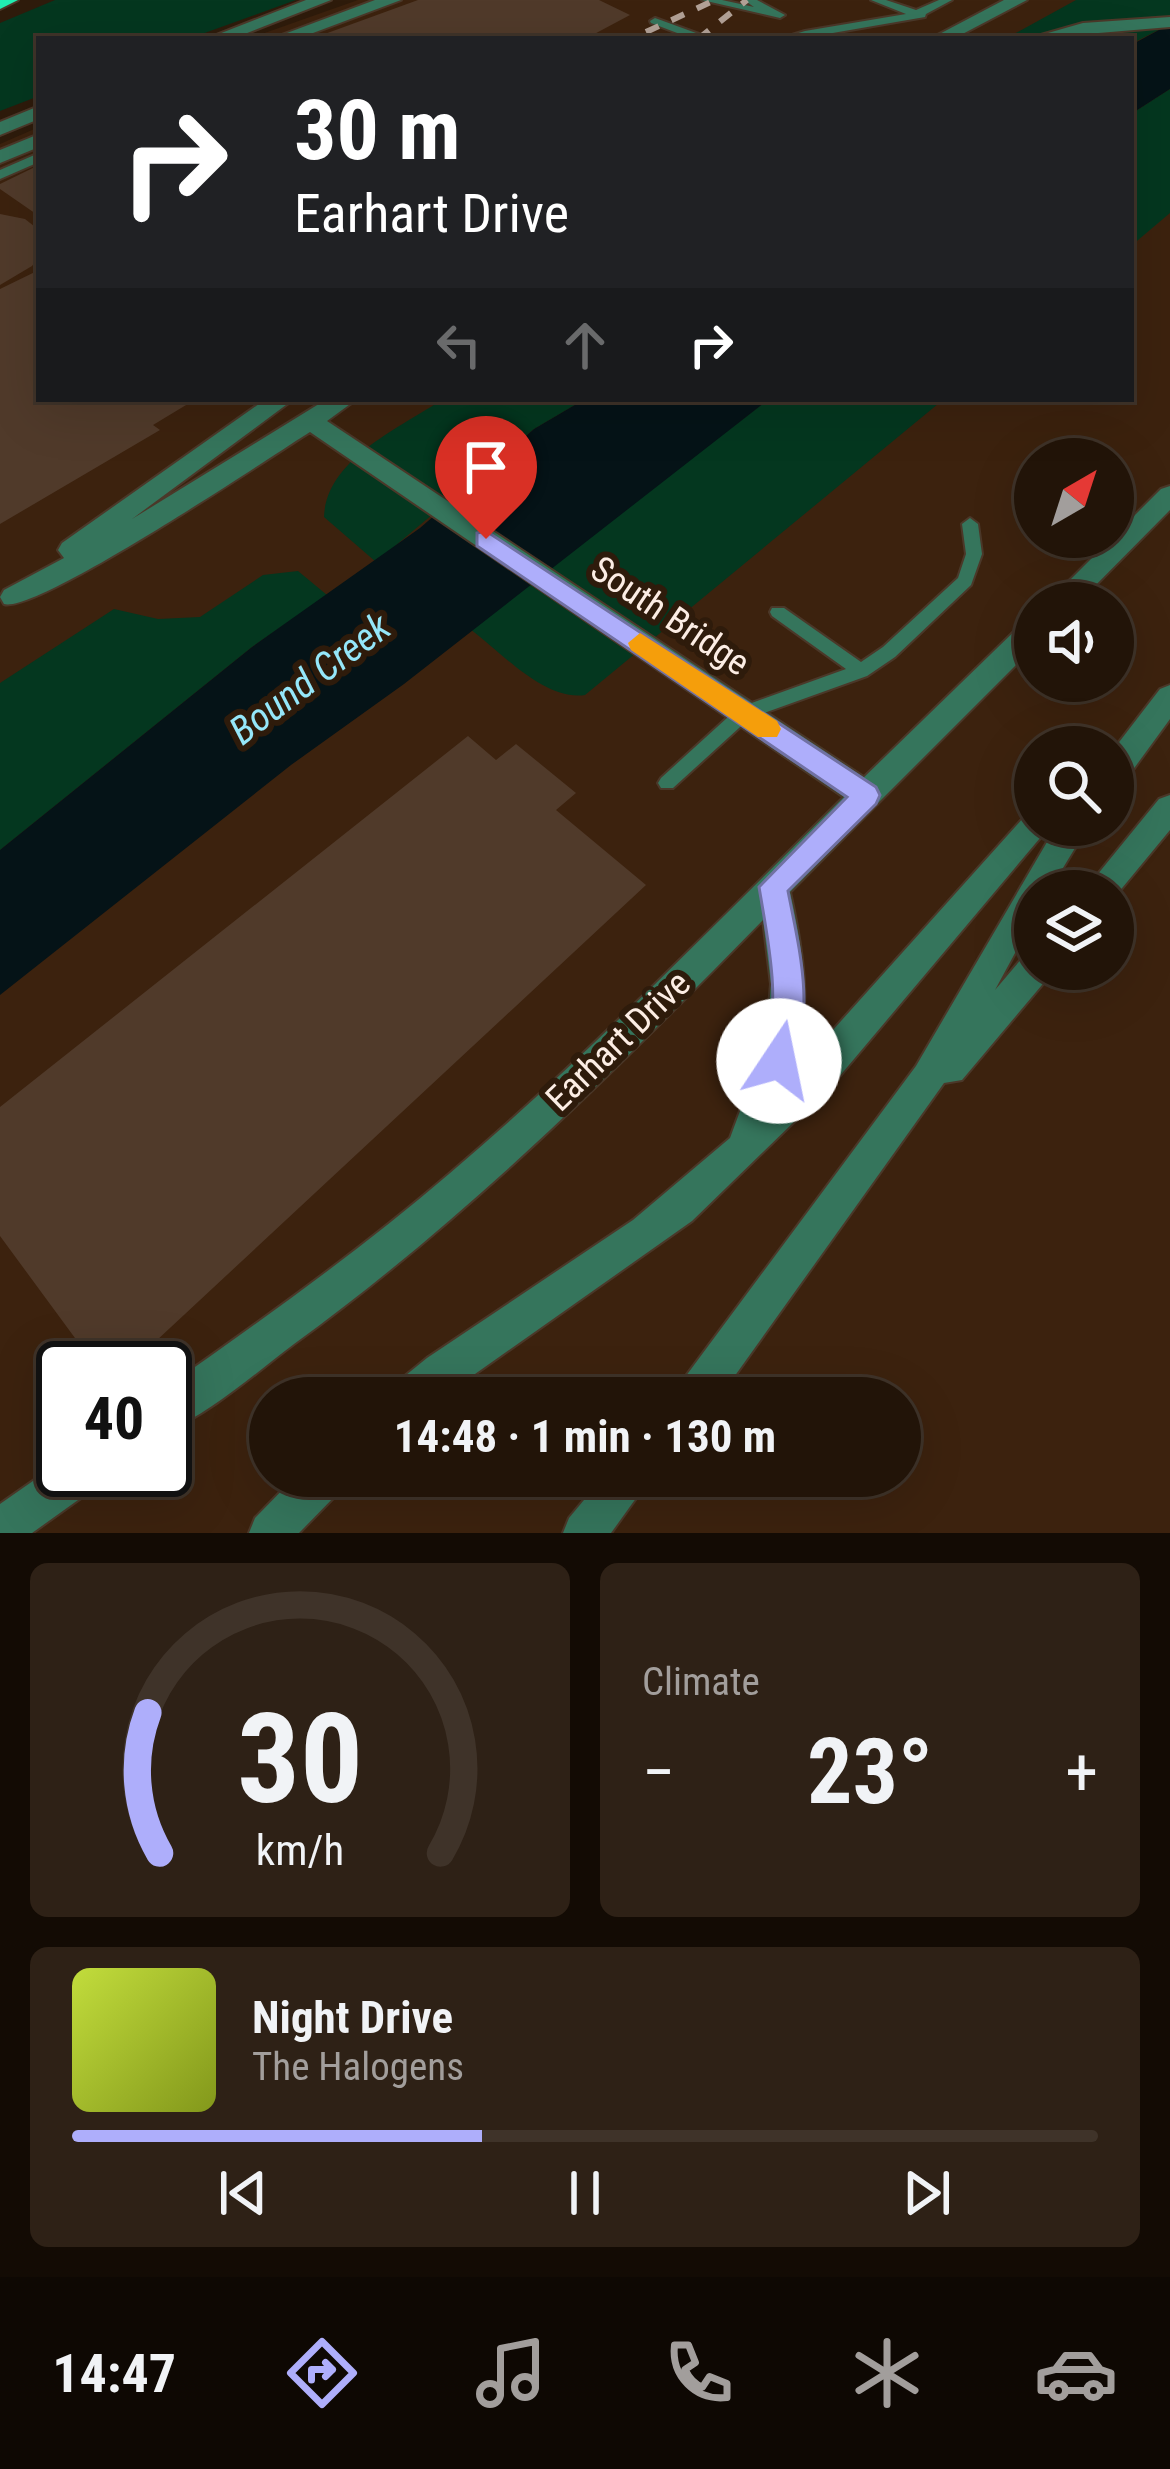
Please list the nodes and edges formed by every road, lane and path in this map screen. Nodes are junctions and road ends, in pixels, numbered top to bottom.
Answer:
1 (322, 0) edge
2 (392, 0) edge
3 (707, 0) edge
4 (749, 0) edge
5 (876, 0) edge
6 (947, 0) edge
7 (1018, 0) edge
8 (780, 15) junction
9 (921, 15) junction
10 (656, 21) dead end
11 (1170, 22) edge
12 (821, 31) junction
13 (223, 36) edge
14 (289, 36) edge
15 (695, 36) edge
16 (798, 36) edge
17 (945, 36) edge
18 (1049, 36) edge
19 (36, 113) edge
20 (0, 129) edge
21 (36, 141) edge
22 (0, 157) edge
23 (36, 158) edge
24 (0, 175) edge
25 (278, 402) edge
26 (340, 402) edge
27 (310, 421) junction
28 (1170, 495) edge
29 (970, 524) dead end
30 (1082, 582) edge
31 (7, 601) edge
32 (778, 612) dead end
33 (1014, 649) edge
34 (861, 671) junction
35 (1170, 693) edge
36 (744, 713) junction
37 (1133, 726) edge
38 (1134, 744) edge
39 (667, 783) dead end
40 (866, 795) junction
41 (1170, 808) edge
42 (1018, 846) edge
43 (1060, 846) edge
44 (1118, 870) edge
45 (773, 887) junction
46 (1016, 990) edge
47 (731, 1159) junction
48 (436, 1377) edge
49 (709, 1377) edge
50 (730, 1377) edge
51 (192, 1392) edge
52 (46, 1497) edge
53 (305, 1497) edge
54 (614, 1497) edge
55 (635, 1497) edge
56 (0, 1530) edge
57 (270, 1533) edge
58 (584, 1533) edge
59 (605, 1533) edge

1 - 13 street
2 - 14 street
3 - 8 lane
4 - 8 lane
5 - 9 lane
6 - 9 lane
7 - 17 street
8 - 12 lane
9 - 12 lane
10 - 15 lane
11 - 18 street
12 - 16 lane
19 - 20 street
21 - 22 street
23 - 24 lane
25 - 31 street
26 - 27 street
27 - 31 street
27 - 36 street, South Bridge
28 - 30 street
29 - 34 lane
32 - 34 lane
33 - 40 street, Earhart Drive
34 - 36 lane
35 - 37 street
35 - 38 street
36 - 39 lane
36 - 40 street, South Bridge
40 - 45 street, Earhart Drive
41 - 44 street
42 - 47 street
43 - 49 street
45 - 47 street
45 - 51 street, Earhart Drive
46 - 50 street
47 - 48 street
52 - 56 street
53 - 57 street
54 - 58 street
55 - 59 street

